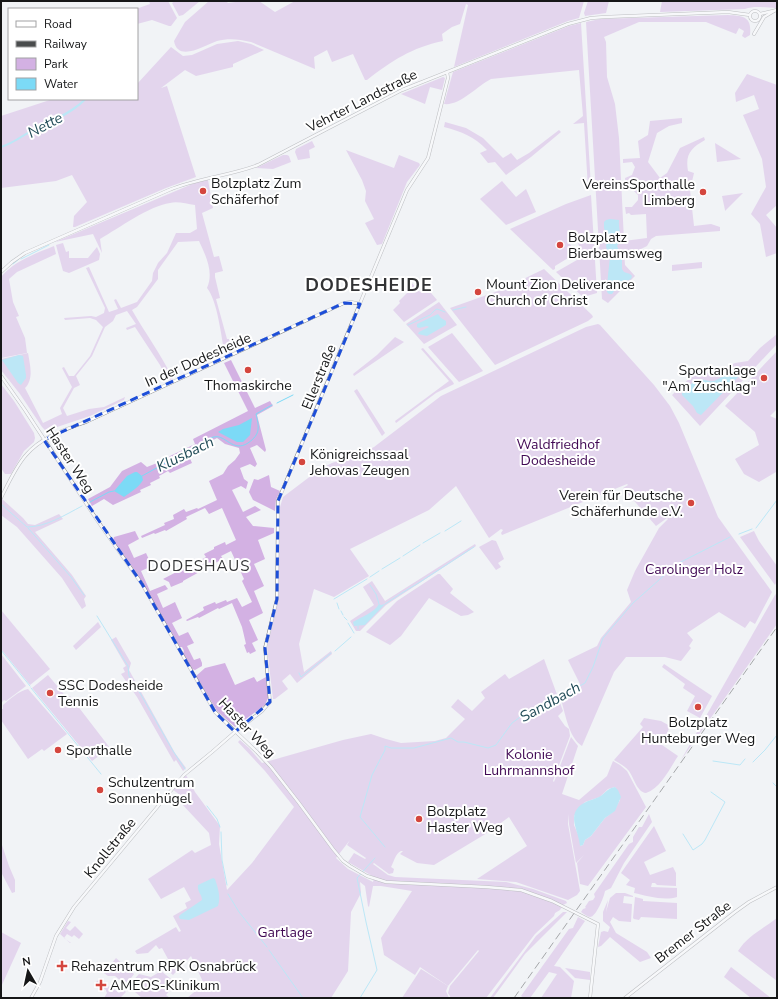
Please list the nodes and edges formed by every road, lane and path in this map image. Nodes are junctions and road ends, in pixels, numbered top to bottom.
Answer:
1 (776, 10) edge
2 (760, 14) junction
3 (750, 15) junction
4 (754, 34) dead end
5 (446, 72) junction
6 (1, 272) edge
7 (360, 304) junction
8 (1, 376) edge
9 (44, 440) junction
10 (1, 498) edge
11 (270, 702) joint
12 (234, 732) junction
13 (777, 887) edge
14 (31, 998) edge
15 (590, 998) edge
16 (625, 998) edge

1 - 2 street
1 - 4 street
2 - 3 street
2 - 3 street
3 - 5 street, Vehrter Landstraße
5 - 6 street, Vehrter Landstraße
5 - 7 street, Ellerstraße
7 - 9 street, In der Dodesheide
7 - 11 street, Ellerstraße
8 - 9 street, Haster Weg
9 - 10 street, In der Dodesheide
9 - 12 street, Haster Weg
11 - 12 street, Knollstraße
12 - 14 street, Knollstraße
12 - 15 street, Haster Weg
13 - 16 street, Bremer Straße

